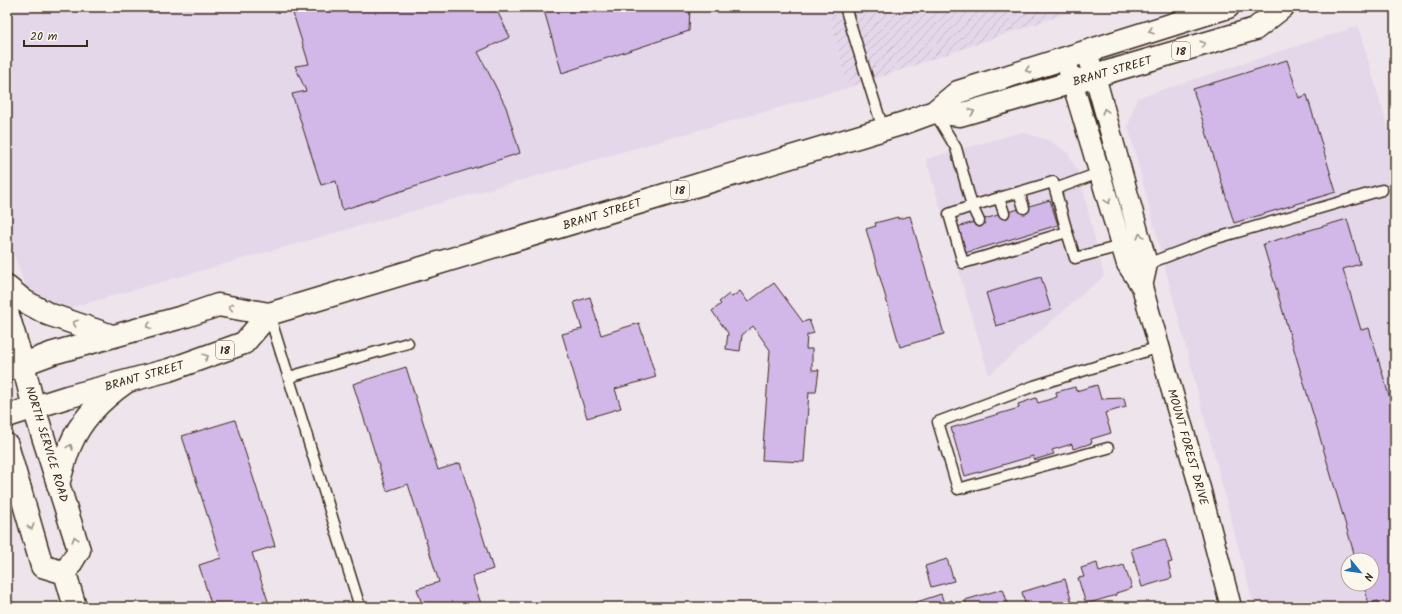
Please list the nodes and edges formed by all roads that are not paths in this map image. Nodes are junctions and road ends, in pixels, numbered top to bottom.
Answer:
1 (844, 7) edge
2 (1228, 7) edge
3 (1283, 7) edge
4 (1086, 51) junction
5 (1065, 58) junction
6 (1095, 76) junction
7 (1072, 83) junction
8 (934, 112) junction
9 (882, 129) junction
10 (1099, 173) junction
11 (1054, 189) junction
12 (1382, 190) dead end
13 (1019, 192) junction
14 (999, 198) junction
15 (972, 206) junction
16 (1024, 208) dead end
17 (1004, 213) dead end
18 (979, 221) dead end
19 (1067, 232) junction
20 (1121, 246) junction
21 (1147, 264) junction
22 (7, 287) edge
23 (1142, 287) junction
24 (7, 312) edge
25 (269, 314) junction
26 (112, 336) junction
27 (408, 342) dead end
28 (1159, 347) junction
29 (15, 367) edge
30 (289, 377) junction
31 (126, 382) junction
32 (34, 408) junction
33 (7, 416) edge
34 (7, 445) edge
35 (1108, 448) dead end
36 (58, 484) junction
37 (13, 485) edge
38 (64, 573) junction
39 (1229, 606) edge
40 (75, 607) edge
41 (360, 607) edge

1 - 9 lane
2 -> 4 main road, BRANT STREET / 18
6 -> 3 main road, BRANT STREET / 18
4 - 5 main road, BRANT STREET / 18
4 - 6 street, MOUNT FOREST DRIVE
5 - 7 street, MOUNT FOREST DRIVE
5 -> 8 main road, BRANT STREET / 18
6 - 7 main road, BRANT STREET / 18
21 -> 6 street, MOUNT FOREST DRIVE
8 -> 7 main road, BRANT STREET / 18
7 - 10 street, MOUNT FOREST DRIVE
8 - 9 main road, BRANT STREET / 18
8 - 15 lane
9 - 25 main road, BRANT STREET / 18
10 - 11 lane
10 -> 20 street, MOUNT FOREST DRIVE
11 - 13 lane
11 - 19 lane
12 - 21 lane
13 - 14 lane
13 - 16 lane
14 - 15 lane
14 - 17 lane
15 - 18 lane
15 - 19 lane
19 - 20 lane
20 - 23 street, MOUNT FOREST DRIVE
21 - 23 street, MOUNT FOREST DRIVE
26 -> 22 main road
23 - 28 street, MOUNT FOREST DRIVE
24 - 29 main road, NORTH SERVICE ROAD
25 -> 26 main road, BRANT STREET / 18
25 - 30 lane
31 -> 25 main road, BRANT STREET / 18
26 - 29 main road, BRANT STREET / 18
27 - 30 lane
28 - 35 lane
28 - 39 street, MOUNT FOREST DRIVE
29 - 32 main road, NORTH SERVICE ROAD
30 - 41 lane
31 - 32 main road, BRANT STREET / 18
36 -> 31 main road
32 - 33 main road, BRANT STREET / 18
32 - 36 main road, NORTH SERVICE ROAD
34 - 37 main road
38 -> 36 main road, NORTH SERVICE ROAD
37 -> 38 main road
38 - 40 main road

